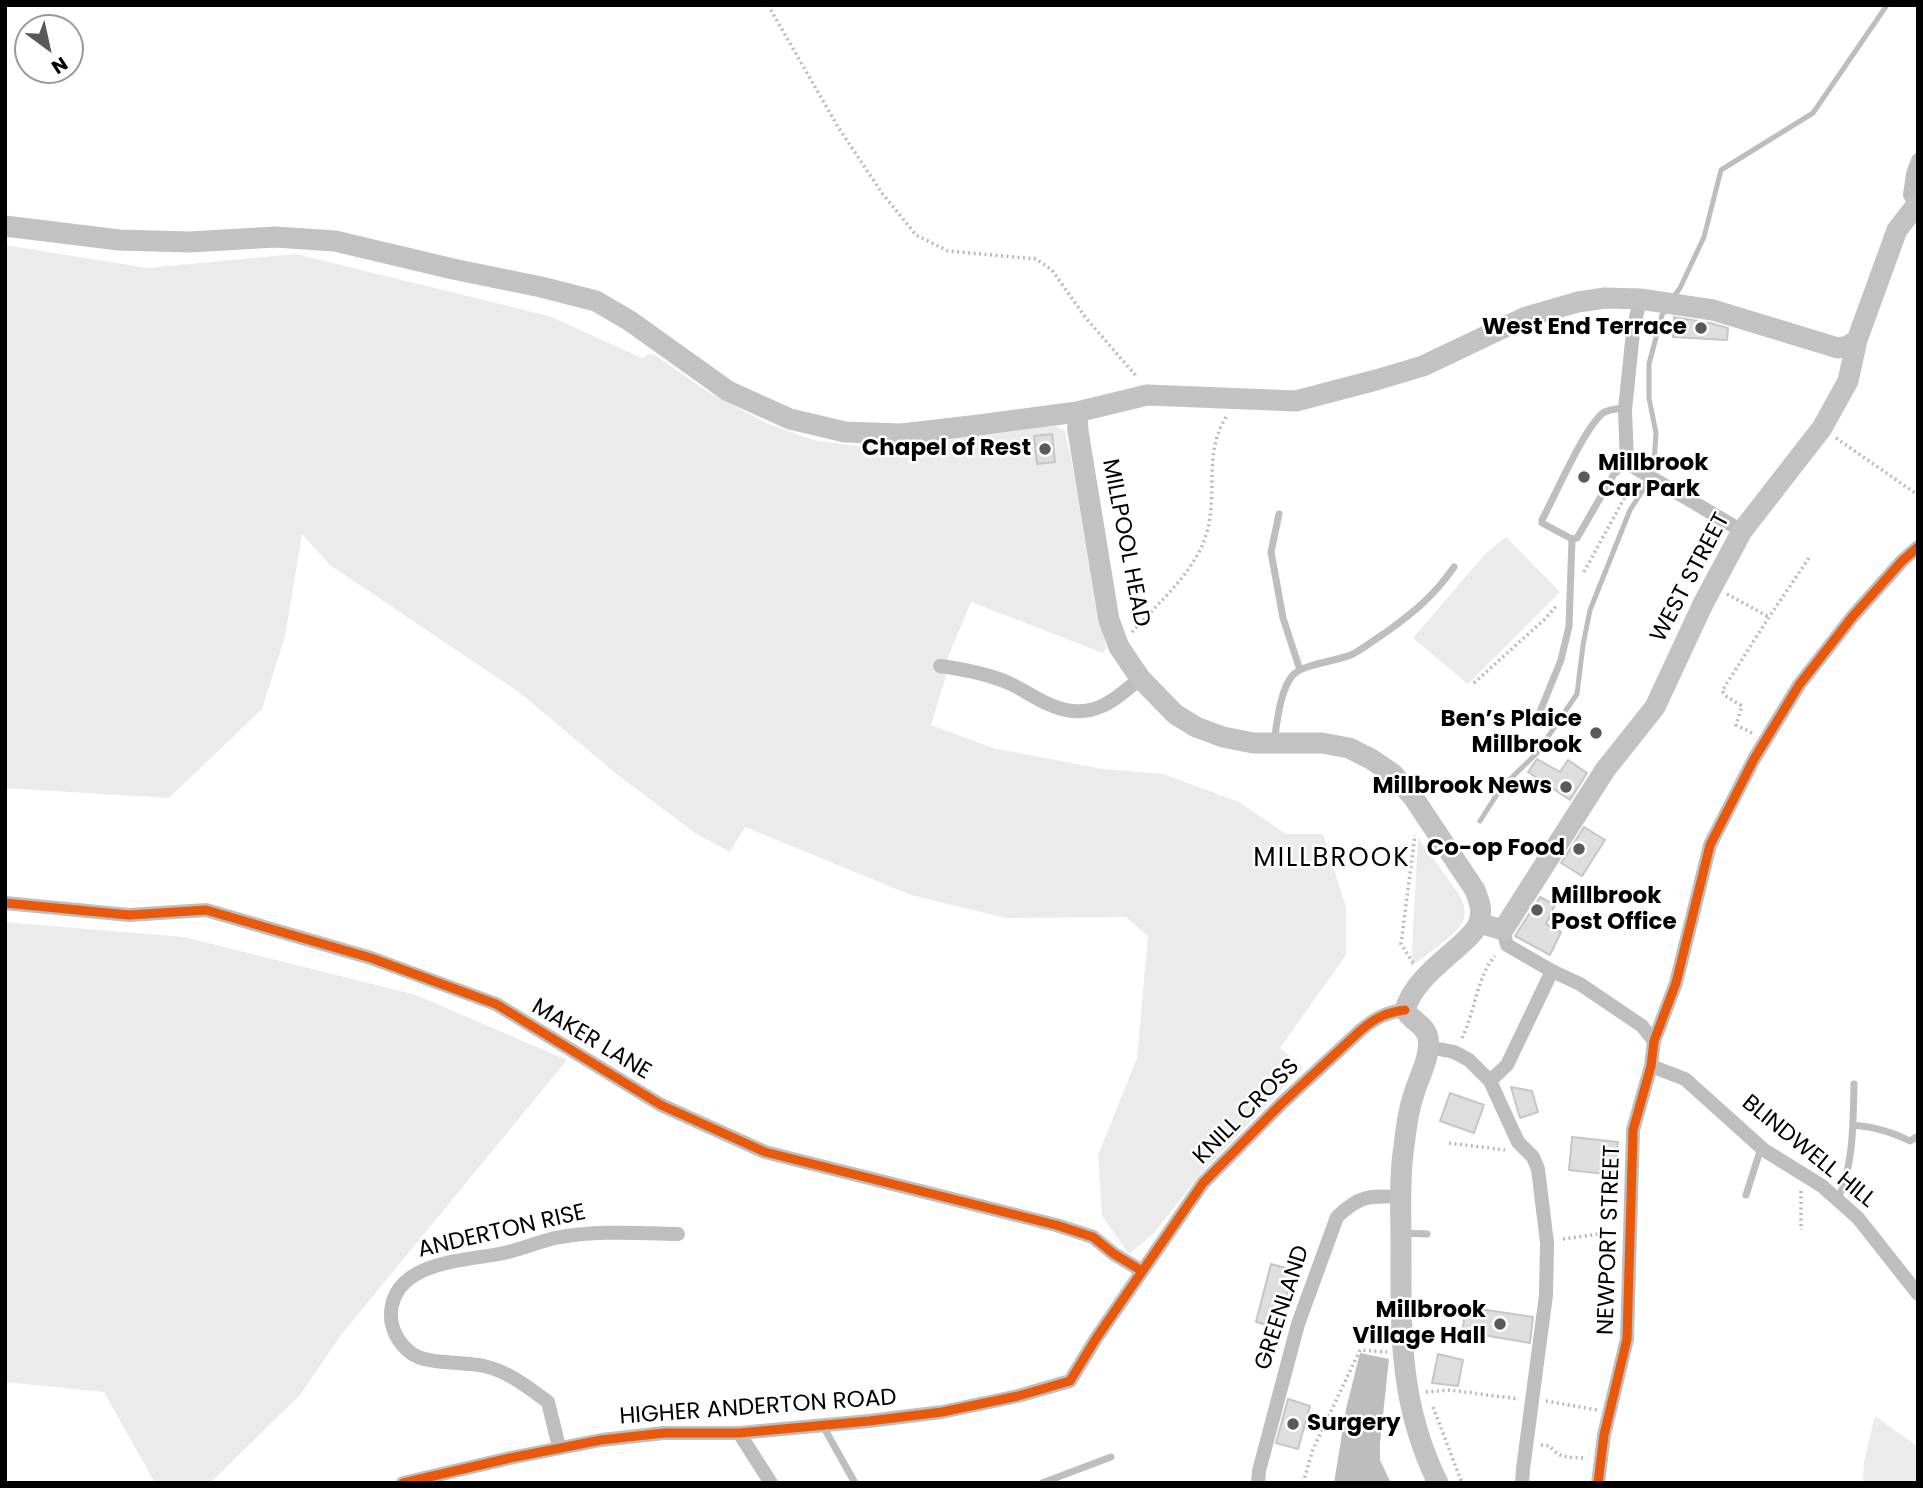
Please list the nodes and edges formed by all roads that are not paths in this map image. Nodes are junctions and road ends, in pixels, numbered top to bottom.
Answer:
1 (1918, 160) edge
2 (1917, 204) edge
3 (5, 226) edge
4 (1650, 301) junction
5 (1857, 340) junction
6 (1626, 407) junction
7 (1077, 412) junction
8 (1633, 466) junction
9 (1279, 514) dead end
10 (1742, 531) junction
11 (1572, 539) junction
12 (1918, 547) edge
13 (1454, 567) dead end
14 (940, 666) dead end
15 (1300, 670) junction
16 (1140, 678) junction
17 (1537, 719) dead end
18 (1274, 744) junction
19 (5, 902) edge
20 (1479, 923) junction
21 (1505, 937) junction
22 (1552, 971) junction
23 (1405, 1010) junction
24 (1654, 1041) junction
25 (1429, 1047) junction
26 (1651, 1066) junction
27 (1490, 1081) junction
28 (1854, 1084) dead end
29 (1853, 1125) junction
30 (1918, 1136) edge
31 (1761, 1147) junction
32 (1746, 1195) dead end
33 (1401, 1197) junction
34 (1838, 1200) junction
35 (1401, 1233) junction
36 (678, 1234) dead end
37 (1427, 1234) dead end
38 (1142, 1271) junction
39 (1918, 1294) edge
40 (823, 1426) junction
41 (738, 1433) junction
42 (559, 1447) junction
43 (1111, 1457) dead end
44 (444, 1478) edge
45 (403, 1483) edge
46 (771, 1483) edge
47 (855, 1483) edge
48 (1042, 1483) edge
49 (1258, 1483) edge
50 (1438, 1483) edge
51 (1522, 1483) edge
52 (1598, 1483) edge

1 - 2 street
2 - 5 street, WEST STREET
3 - 7 street
4 - 5 street
4 - 6 street
4 - 7 street
5 - 10 street, WEST STREET
6 - 8 street
6 - 11 lane
7 - 16 street, MILLPOOL HEAD
8 - 10 street
8 - 11 lane
9 - 15 lane
10 - 21 street, WEST STREET
11 - 17 lane
12 - 24 street, NEWPORT STREET
13 - 15 lane
14 - 16 street
15 - 18 lane
16 - 18 street, MILLPOOL HEAD
18 - 20 street, MILLPOOL HEAD
19 - 38 street, MAKER LANE
20 - 21 street
20 - 23 street
21 - 22 street
22 - 24 street
22 - 27 street
23 - 25 street
23 - 38 street, KNILL CROSS
24 - 26 street, NEWPORT STREET
25 - 27 street
25 - 33 street
26 - 31 street, BLINDWELL HILL
26 - 52 street, NEWPORT STREET
27 - 51 street
28 - 29 lane
29 - 30 lane
29 - 34 lane
31 - 32 lane
31 - 34 street, BLINDWELL HILL
33 - 35 street
33 - 49 street, GREENLAND
34 - 39 street, BLINDWELL HILL
35 - 37 lane
35 - 50 street
36 - 42 street, ANDERTON RISE
38 - 40 street, HIGHER ANDERTON ROAD
40 - 41 street, HIGHER ANDERTON ROAD
40 - 47 lane
41 - 42 street, HIGHER ANDERTON ROAD
41 - 46 street
42 - 44 street, HIGHER ANDERTON ROAD
43 - 48 lane
44 - 45 street, HIGHER ANDERTON ROAD

